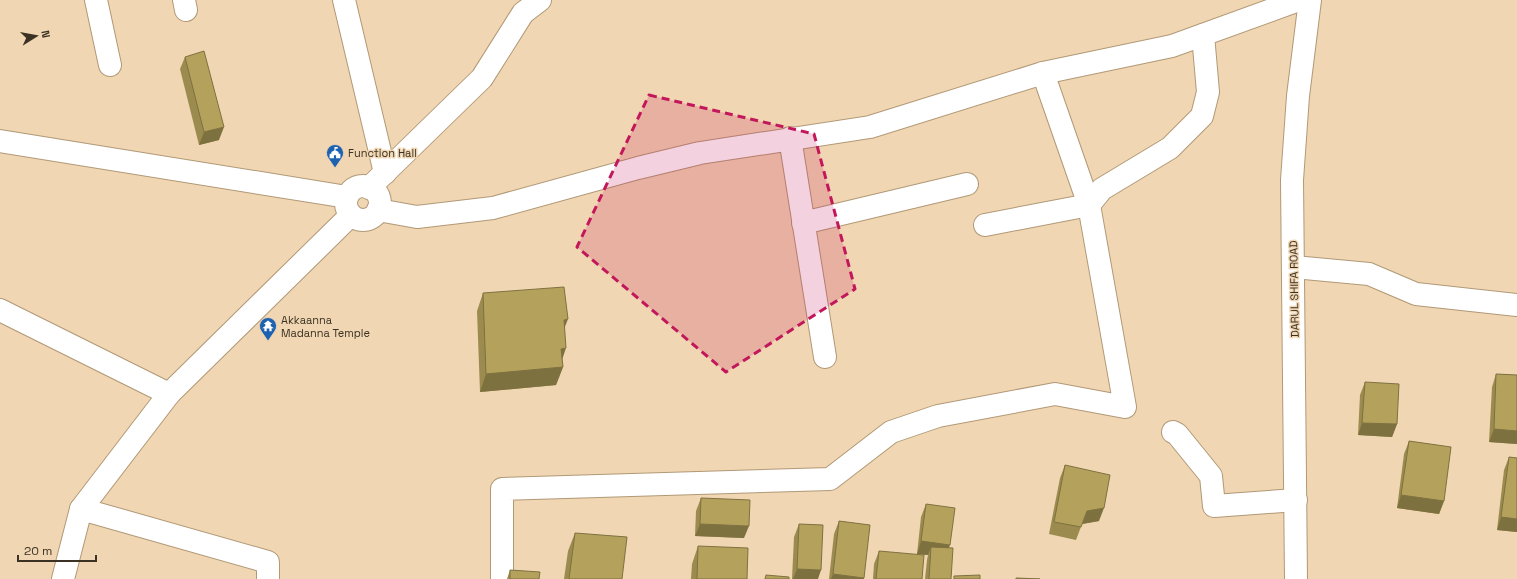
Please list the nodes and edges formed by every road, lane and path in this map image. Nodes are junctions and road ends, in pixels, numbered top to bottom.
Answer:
1 (96, 0) edge
2 (344, 0) edge
3 (540, 0) edge
4 (1299, 0) edge
5 (1310, 0) edge
6 (1203, 35) junction
7 (110, 66) dead end
8 (1043, 73) junction
9 (790, 138) junction
10 (0, 142) edge
11 (385, 173) junction
12 (967, 184) dead end
13 (369, 188) junction
14 (1089, 205) junction
15 (349, 206) junction
16 (378, 210) junction
17 (803, 222) junction
18 (985, 225) dead end
19 (1294, 267) junction
20 (1517, 305) edge
21 (0, 310) edge
22 (825, 357) dead end
23 (169, 394) junction
24 (1173, 432) dead end
25 (1296, 500) junction
26 (81, 508) junction
27 (63, 579) edge
28 (268, 579) edge
29 (502, 579) edge
30 (1296, 579) edge

1 - 7 main road
2 - 11 main road
3 - 11 main road
4 - 6 main road
5 - 19 main road, DARUL SHIFA ROAD
6 - 8 main road
6 - 14 main road
8 - 9 main road
8 - 14 main road
9 - 16 main road
9 - 17 main road
10 - 15 main road
11 - 13 main road
12 - 17 main road
13 - 15 main road
13 - 16 main road
14 - 18 main road
14 - 29 main road
15 - 16 main road
15 - 23 main road
17 - 22 main road
19 - 20 main road
19 - 25 main road, DARUL SHIFA ROAD
21 - 23 main road
23 - 26 main road
24 - 25 main road
25 - 30 main road, DARUL SHIFA ROAD
26 - 27 main road
26 - 28 main road

